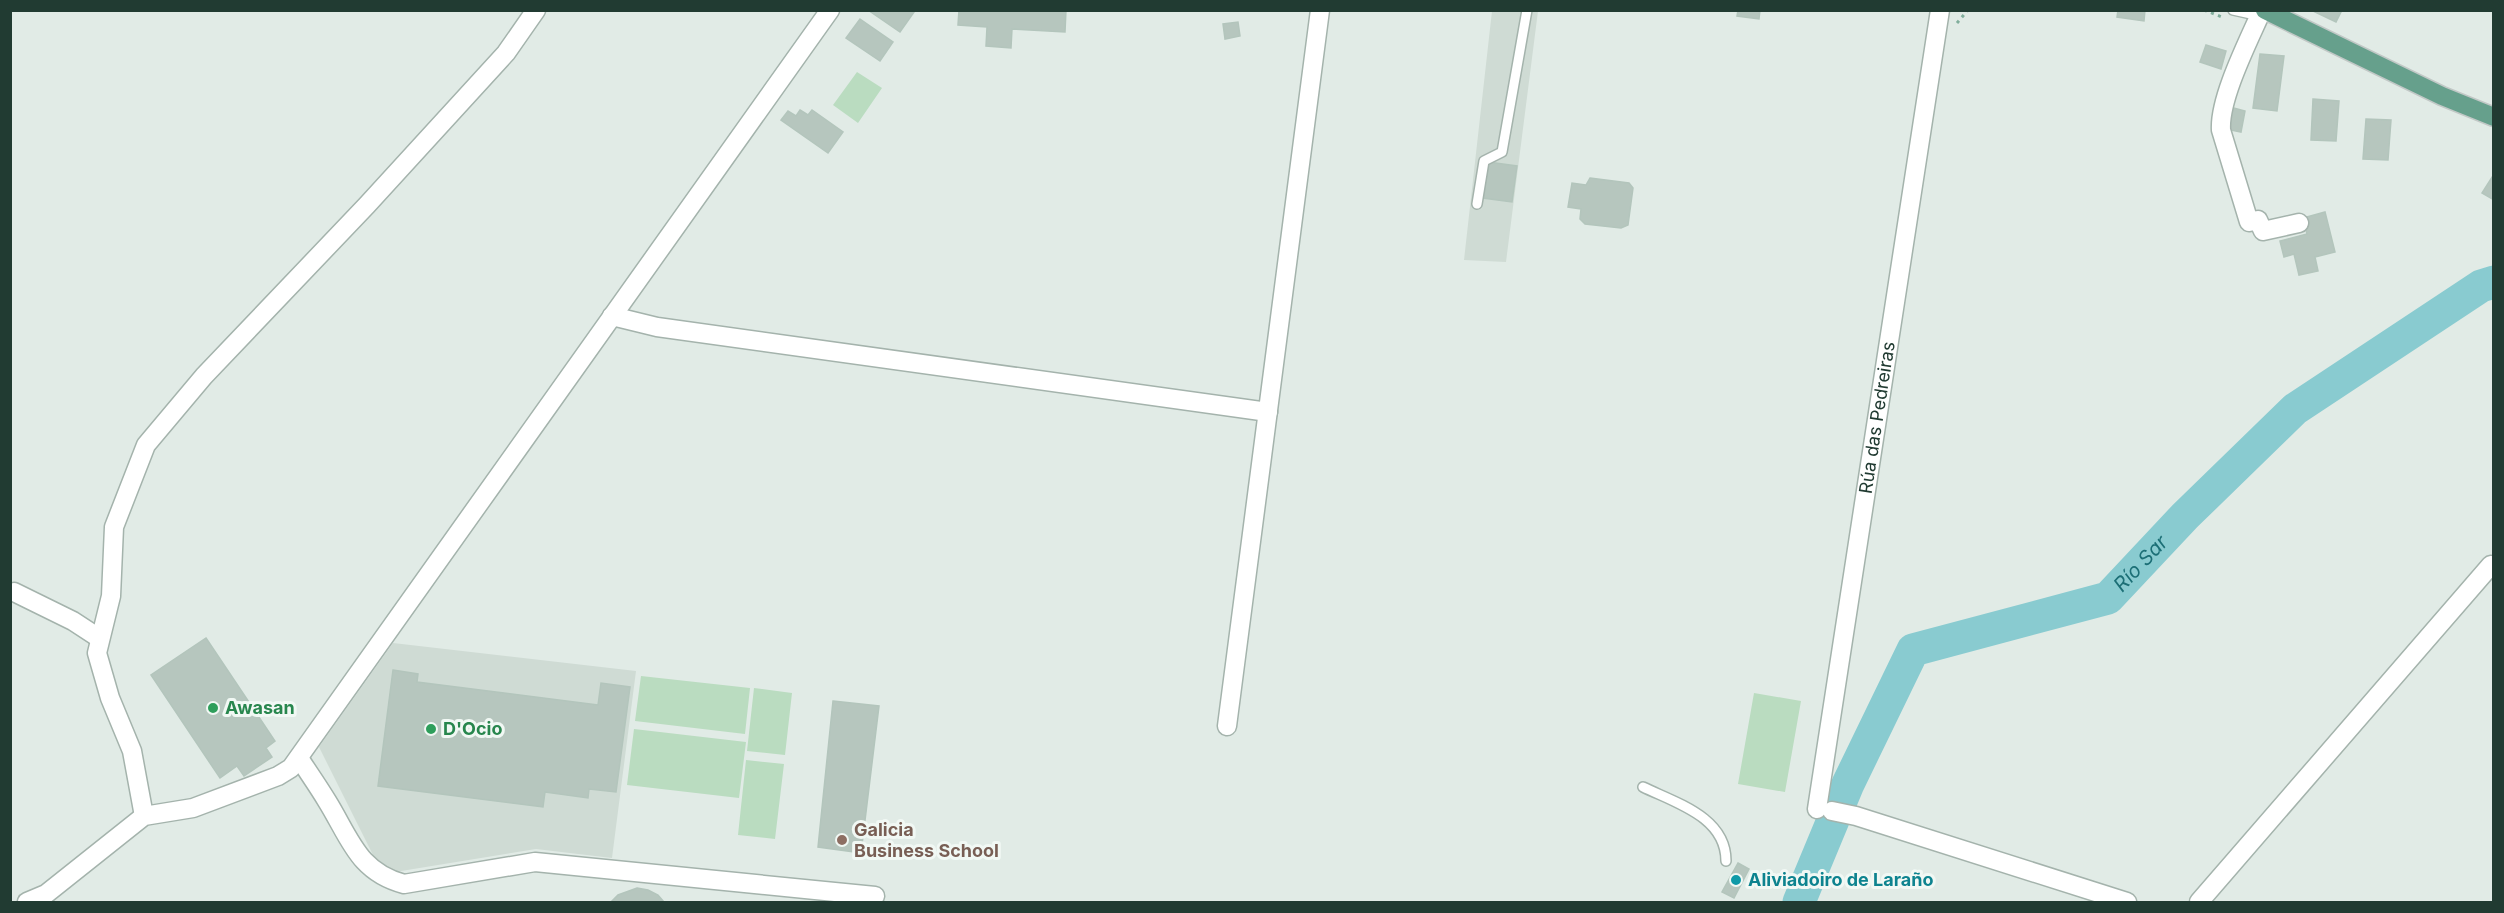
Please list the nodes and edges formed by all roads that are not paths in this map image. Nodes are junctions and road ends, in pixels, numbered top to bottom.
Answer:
1 (536, 10) edge
2 (830, 10) edge
3 (1320, 10) edge
4 (1527, 10) edge
5 (1951, 10) edge
6 (2233, 10) edge
7 (2262, 12) edge
8 (1940, 19) edge
9 (2493, 117) edge
10 (1477, 204) dead end
11 (2299, 223) dead end
12 (612, 316) junction
13 (1268, 412) junction
14 (2491, 565) dead end
15 (12, 589) edge
16 (99, 638) junction
17 (1227, 726) dead end
18 (299, 758) junction
19 (1643, 787) dead end
20 (144, 816) junction
21 (1726, 861) dead end
22 (875, 896) dead end
23 (27, 903) edge
24 (2127, 903) edge
25 (2199, 903) edge

1 - 16 street
2 - 12 street
3 - 13 street
4 - 10 lane
5 - 8 street, Rúa das Pedreiras
6 - 7 lane
7 - 9 main road
7 - 11 street
8 - 24 street, Rúa das Pedreiras
12 - 13 street
12 - 18 street
13 - 17 street
14 - 25 street
15 - 16 street
16 - 20 street
18 - 20 street
18 - 22 street
19 - 21 lane
20 - 23 street

